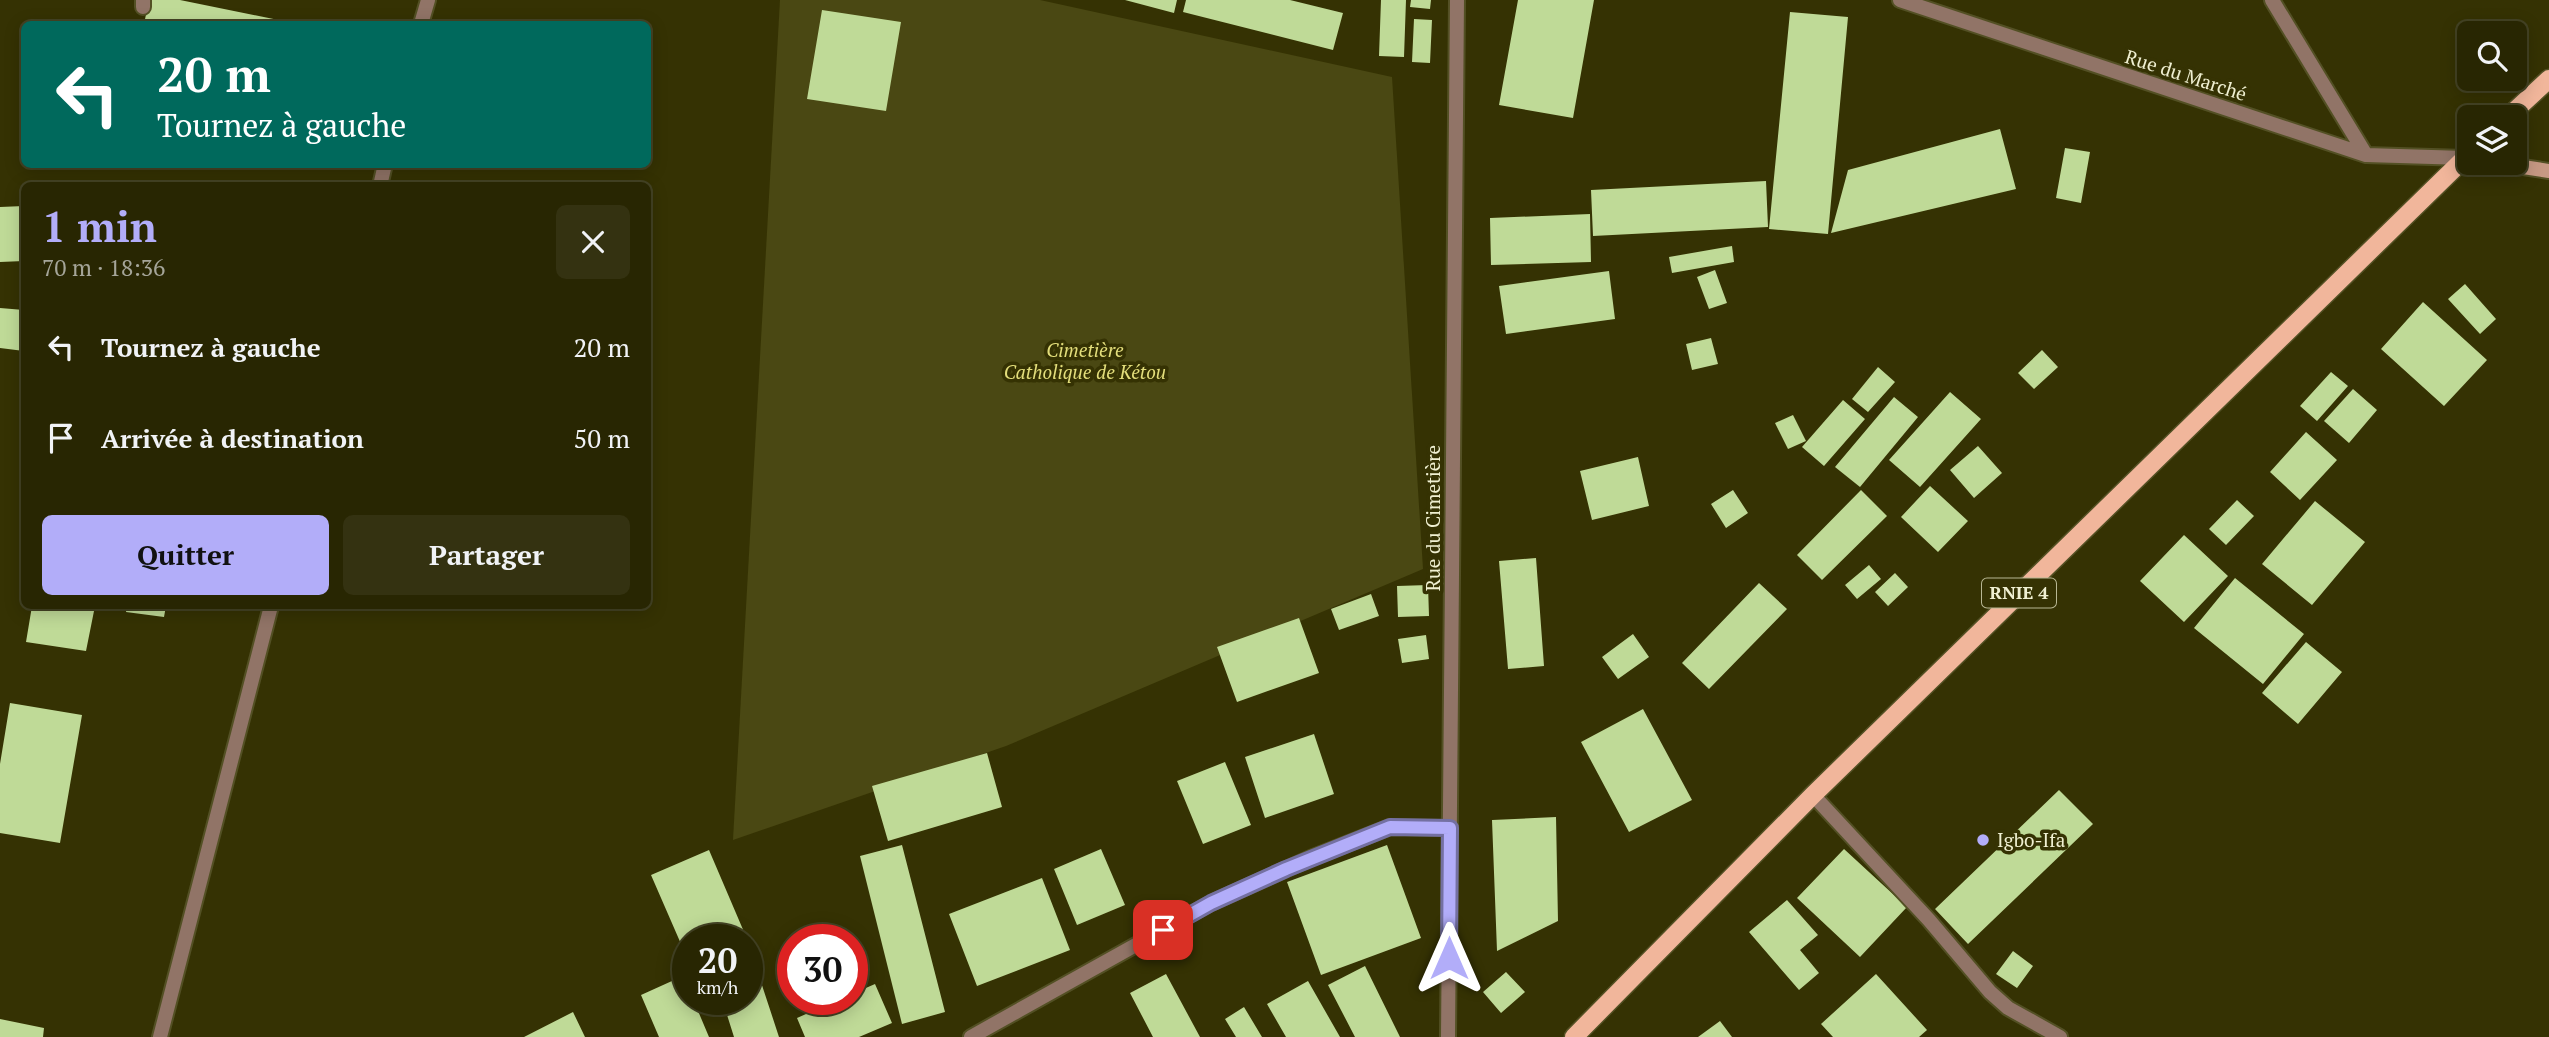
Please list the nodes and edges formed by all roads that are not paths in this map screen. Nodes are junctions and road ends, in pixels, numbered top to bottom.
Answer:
1 (428, 0) edge
2 (1457, 0) edge
3 (1900, 0) edge
4 (2272, 0) edge
5 (422, 21) edge
6 (2549, 79) edge
7 (2521, 105) edge
8 (2366, 155) junction
9 (2457, 156) edge
10 (2457, 167) edge
11 (2527, 168) edge
12 (2549, 171) edge
13 (270, 609) edge
14 (1813, 795) junction
15 (1450, 828) junction
16 (160, 1037) edge
17 (971, 1037) edge
18 (1448, 1037) edge
19 (1574, 1037) edge
20 (2060, 1037) edge

1 - 5 street
2 - 15 street, Rue du Cimetière
3 - 8 street, Rue du Marché
4 - 8 street
6 - 7 main road
8 - 9 street, Rue du Marché
10 - 14 main road, RNIE 4
11 - 12 street
13 - 16 street
14 - 19 main road, RNIE 4
14 - 20 street
15 - 17 street
15 - 18 street, Rue du Cimetière

